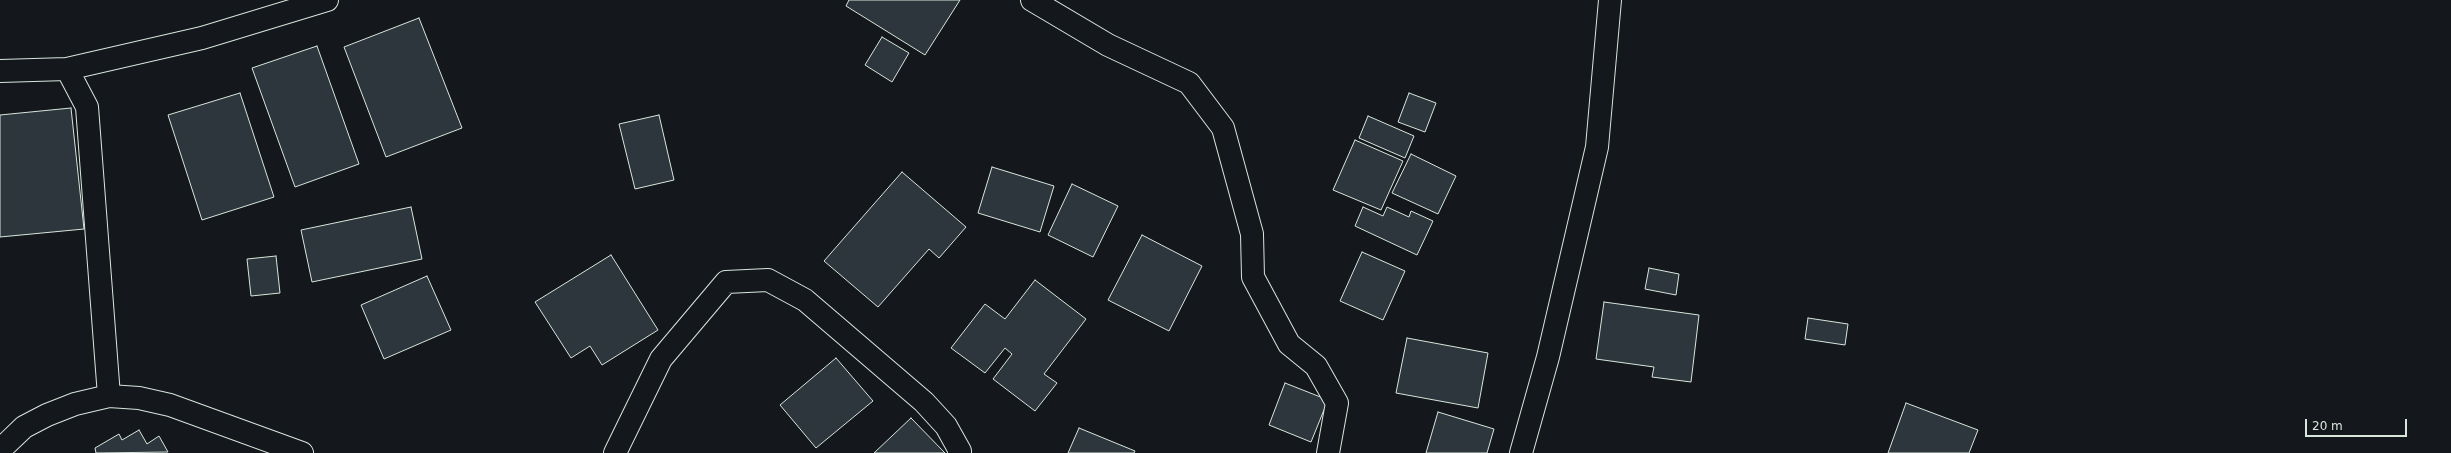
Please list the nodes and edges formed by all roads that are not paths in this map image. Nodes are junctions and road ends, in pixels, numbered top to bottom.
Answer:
1 (327, 0) edge
2 (1032, 0) edge
3 (1610, 0) edge
4 (67, 69) junction
5 (0, 71) edge
6 (109, 396) junction
7 (0, 450) edge
8 (302, 453) edge
9 (615, 453) edge
10 (959, 453) edge
11 (1328, 453) edge
12 (1521, 453) edge

1 - 4 street
2 - 11 street
3 - 12 street
4 - 5 street
4 - 6 street
6 - 7 street
6 - 8 street
9 - 10 street

